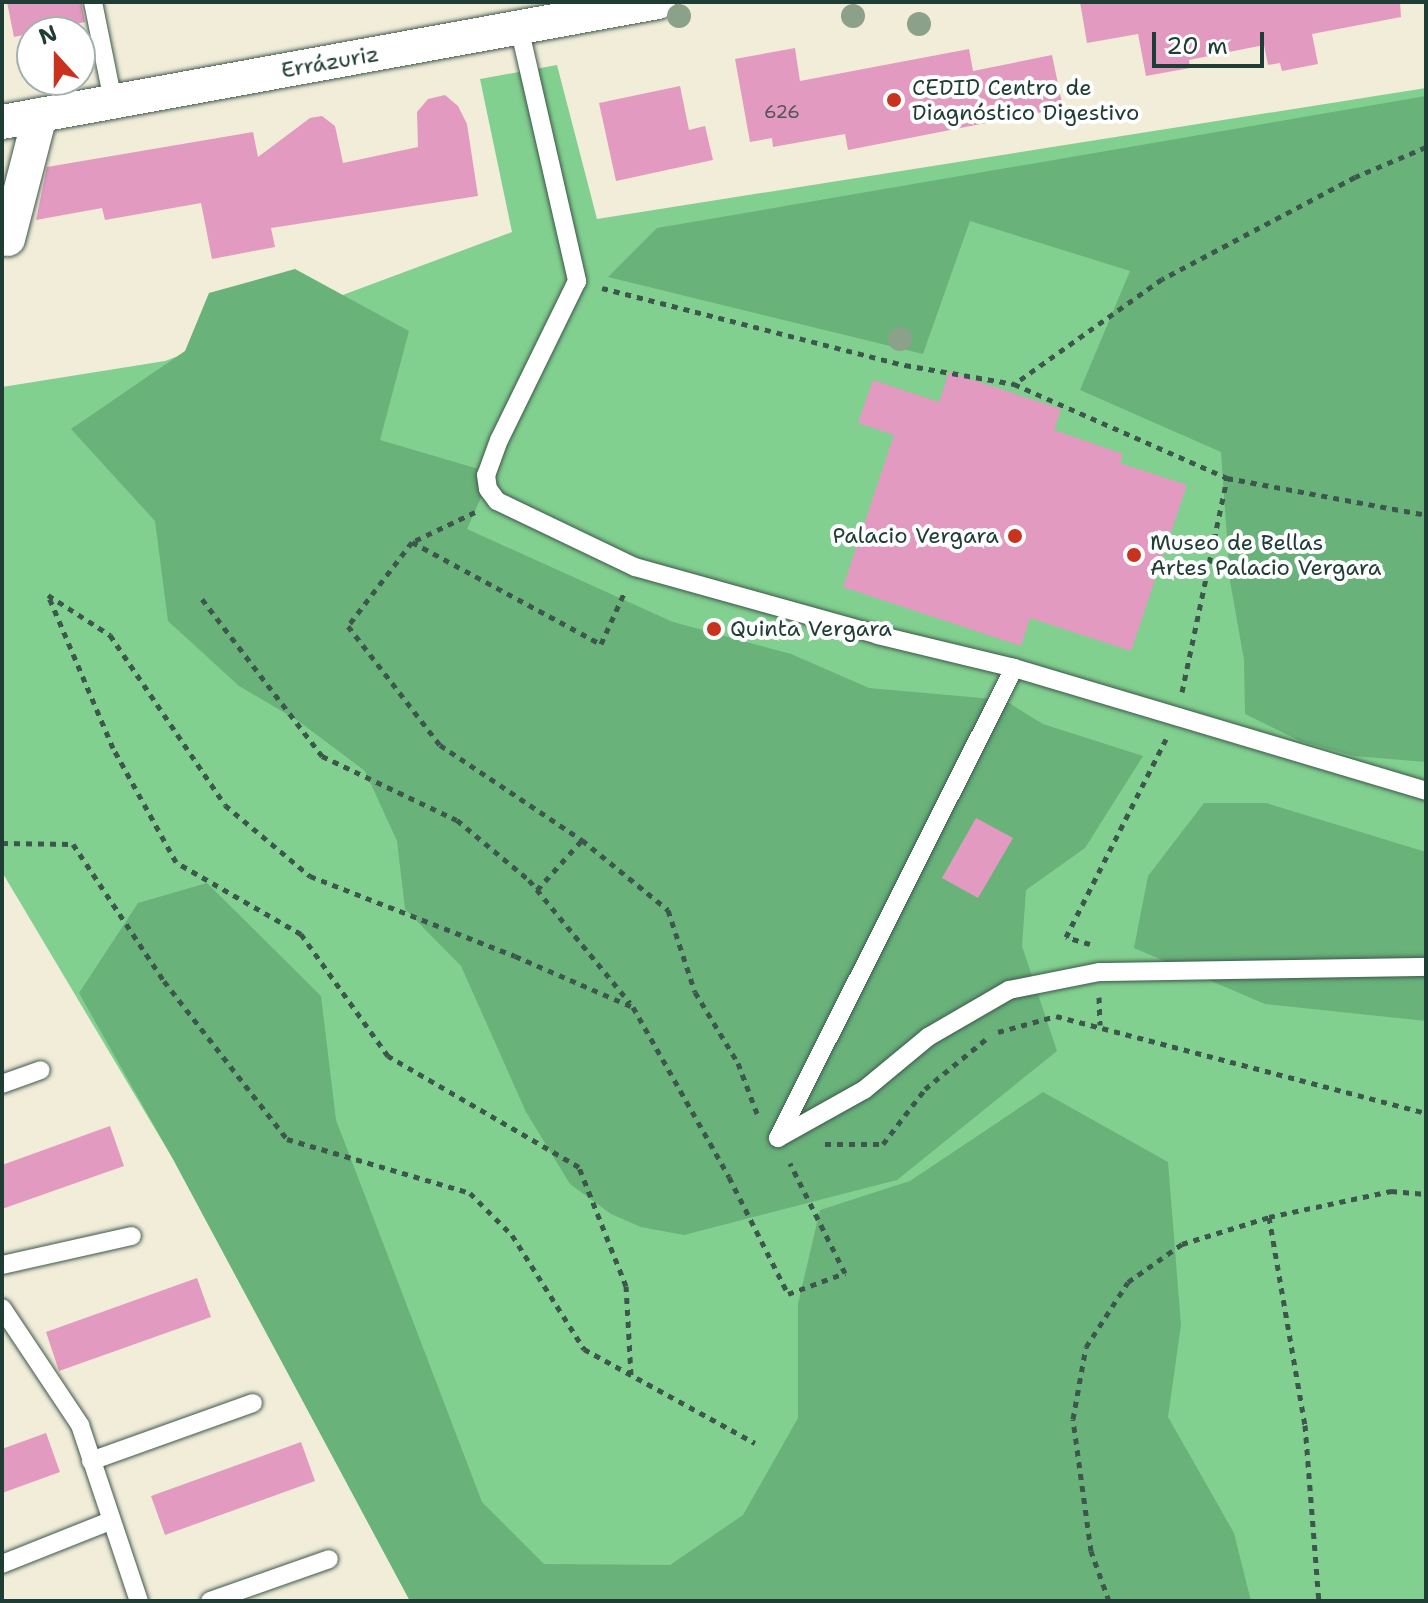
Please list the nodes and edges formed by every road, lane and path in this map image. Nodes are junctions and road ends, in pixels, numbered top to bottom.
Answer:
1 (93, 2) edge
2 (658, 2) edge
3 (516, 14) edge
4 (113, 101) junction
5 (40, 115) junction
6 (2, 122) edge
7 (1426, 147) edge
8 (8, 239) dead end
9 (577, 281) junction
10 (1014, 384) junction
11 (1227, 478) junction
12 (497, 501) junction
13 (1426, 515) edge
14 (412, 542) junction
15 (635, 567) junction
16 (202, 599) dead end
17 (1014, 668) junction
18 (1177, 717) junction
19 (1426, 791) edge
20 (582, 840) junction
21 (2, 843) edge
22 (537, 890) junction
23 (1426, 967) edge
24 (1099, 972) junction
25 (633, 1007) junction
26 (1100, 1025) junction
27 (41, 1070) dead end
28 (2, 1084) edge
29 (1426, 1113) edge
30 (778, 1138) junction
31 (1426, 1194) edge
32 (1269, 1217) junction
33 (132, 1236) dead end
34 (2, 1265) edge
35 (2, 1308) edge
36 (631, 1375) junction
37 (253, 1403) dead end
38 (755, 1443) dead end
39 (91, 1461) junction
40 (110, 1521) junction
41 (329, 1559) dead end
42 (2, 1564) edge
43 (139, 1601) edge
44 (210, 1601) edge
45 (1109, 1601) edge
46 (1319, 1601) edge

1 - 4 lane
2 - 3 street, Errázuriz
3 - 4 street, Errázuriz
3 - 9 lane
4 - 5 street, Errázuriz
5 - 6 street, Errázuriz
5 - 8 street
7 - 10 path
9 - 10 path
9 - 12 lane
10 - 11 path
11 - 13 path
11 - 18 path
12 - 14 path
12 - 15 lane
14 - 15 path
14 - 20 path
15 - 17 lane
16 - 22 path
17 - 18 lane
17 - 30 lane
18 - 19 lane
18 - 24 path
20 - 22 path
20 - 30 path
21 - 36 path
22 - 25 path
23 - 24 lane
24 - 26 path
24 - 30 lane
25 - 30 path
25 - 36 path
26 - 29 path
26 - 30 path
27 - 28 lane
31 - 32 path
32 - 45 path
32 - 46 path
33 - 34 lane
35 - 39 lane
36 - 38 path
37 - 39 lane
39 - 40 lane
40 - 42 lane
40 - 43 lane
41 - 44 lane

